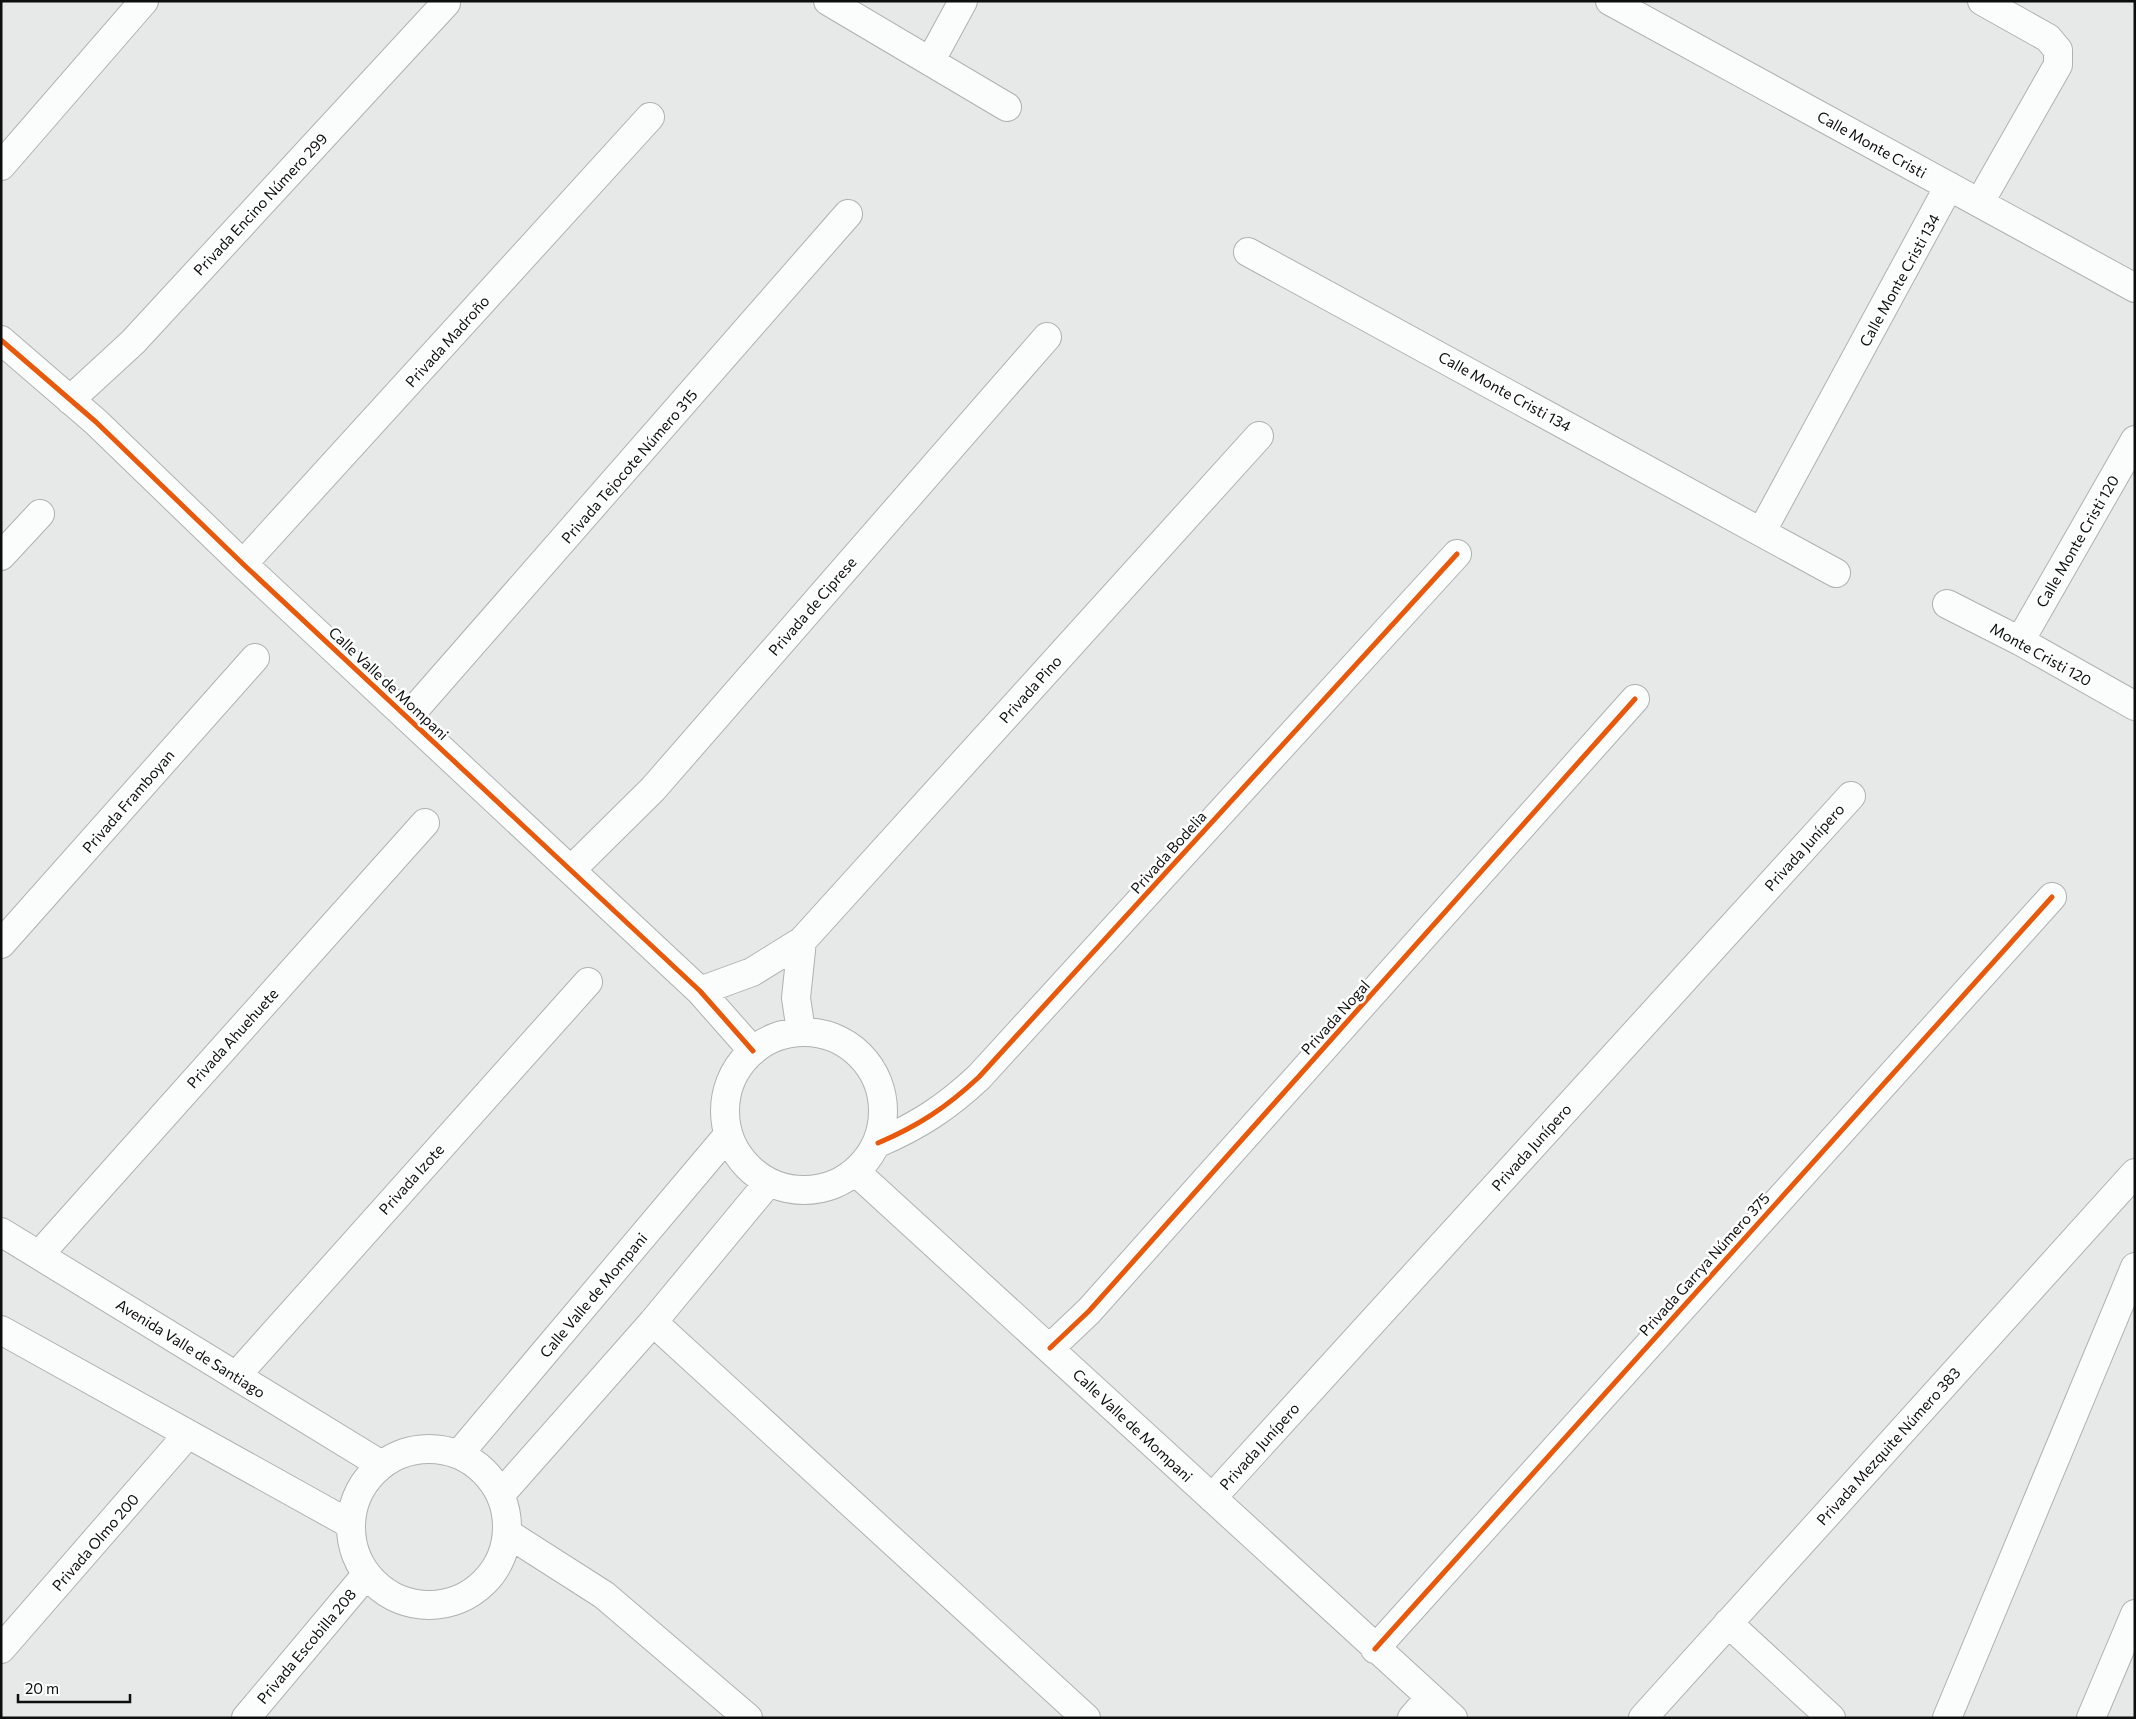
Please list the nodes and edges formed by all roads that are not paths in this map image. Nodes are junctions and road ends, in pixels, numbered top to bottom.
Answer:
1 (144, 1) edge
2 (828, 1) edge
3 (962, 1) edge
4 (1610, 1) edge
5 (1982, 1) edge
6 (446, 3) dead end
7 (931, 60) junction
8 (1007, 107) dead end
9 (650, 117) dead end
10 (1, 166) edge
11 (1949, 186) junction
12 (1980, 202) junction
13 (848, 214) dead end
14 (1248, 252) dead end
15 (2135, 288) edge
16 (1048, 337) dead end
17 (1, 340) edge
18 (70, 400) junction
19 (1259, 436) dead end
20 (2135, 440) edge
21 (40, 514) dead end
22 (1762, 531) junction
23 (1457, 554) dead end
24 (1, 556) edge
25 (244, 564) junction
26 (1836, 573) dead end
27 (1947, 604) dead end
28 (2020, 641) junction
29 (254, 658) dead end
30 (1635, 699) dead end
31 (2135, 706) edge
32 (408, 717) junction
33 (1851, 796) dead end
34 (425, 823) dead end
35 (571, 870) junction
36 (2052, 897) dead end
37 (802, 941) junction
38 (1, 944) edge
39 (588, 982) dead end
40 (700, 991) junction
41 (801, 1031) junction
42 (753, 1051) junction
43 (728, 1135) junction
44 (878, 1143) junction
45 (856, 1172) junction
46 (2134, 1176) edge
47 (768, 1183) junction
48 (1, 1232) edge
49 (39, 1255) junction
50 (2135, 1267) edge
51 (653, 1322) junction
52 (1, 1330) edge
53 (1050, 1348) junction
54 (236, 1376) junction
55 (188, 1434) junction
56 (459, 1454) junction
57 (380, 1464) junction
58 (501, 1494) junction
59 (1212, 1498) junction
60 (350, 1524) junction
61 (507, 1533) junction
62 (366, 1575) junction
63 (2135, 1614) edge
64 (1728, 1623) junction
65 (1375, 1648) junction
66 (1, 1649) edge
67 (1430, 1696) junction
68 (246, 1718) edge
69 (748, 1718) edge
70 (1086, 1718) edge
71 (1412, 1718) edge
72 (1453, 1718) edge
73 (1643, 1718) edge
74 (1831, 1718) edge
75 (1947, 1718) edge
76 (2091, 1718) edge

1 - 10 street
2 - 7 street
3 - 7 street
4 - 11 street, Calle Monte Cristi
5 - 12 street
6 - 18 street, Privada Encino Número 299
7 - 8 street
9 - 25 street, Privada Madroño
11 - 12 street, Calle Monte Cristi
11 - 22 street, Calle Monte Cristi 134
12 - 15 street, Calle Monte Cristi
13 - 32 street, Privada Tejocote Número 315
14 - 22 street, Calle Monte Cristi 134
16 - 35 street, Privada de Ciprese
17 - 18 street, Calle Valle de Mompani
18 - 25 street, Calle Valle de Mompani
19 - 37 street, Privada Pino
20 - 28 street, Calle Monte Cristi 120
21 - 24 street
22 - 26 street, Calle Monte Cristi 134
23 - 44 street, Privada Bodelia
25 - 32 street, Calle Valle de Mompani
27 - 28 street, Monte Cristi 120
28 - 31 street, Monte Cristi 120
29 - 38 street, Privada Framboyan
30 - 53 street, Privada Nogal
32 - 35 street, Calle Valle de Mompani
33 - 59 street, Privada Junípero
34 - 49 street, Privada Ahuehuete
35 - 40 street, Calle Valle de Mompani
36 - 65 street, Privada Garrya Número 375
37 - 40 street, Privada Pino
37 - 41 street
39 - 54 street, Privada Izote
40 - 42 street, Calle Valle de Mompani
41 - 42 street
41 - 44 street
42 - 43 street
43 - 47 street
43 - 56 street, Calle Valle de Mompani
44 - 45 street
45 - 47 street
45 - 53 street, Calle Valle de Mompani
46 - 64 street, Privada Mezquite Número 383
47 - 51 street
48 - 49 street, Avenida Valle de Santiago
49 - 54 street, Avenida Valle de Santiago
50 - 75 street
51 - 58 street
51 - 70 street
52 - 55 street
53 - 59 street, Calle Valle de Mompani
54 - 57 street, Avenida Valle de Santiago
55 - 60 street
55 - 66 street, Privada Olmo 200
56 - 57 street
56 - 58 street
57 - 60 street
58 - 61 street
59 - 65 street, Calle Valle de Mompani
60 - 62 street
61 - 62 street
61 - 69 street
62 - 68 street, Privada Escobilla 208
63 - 76 street
64 - 73 street, Privada Mezquite Número 383
64 - 74 street
65 - 67 street, Calle Valle de Mompani
67 - 71 street
67 - 72 street, Calle Valle de Mompani

